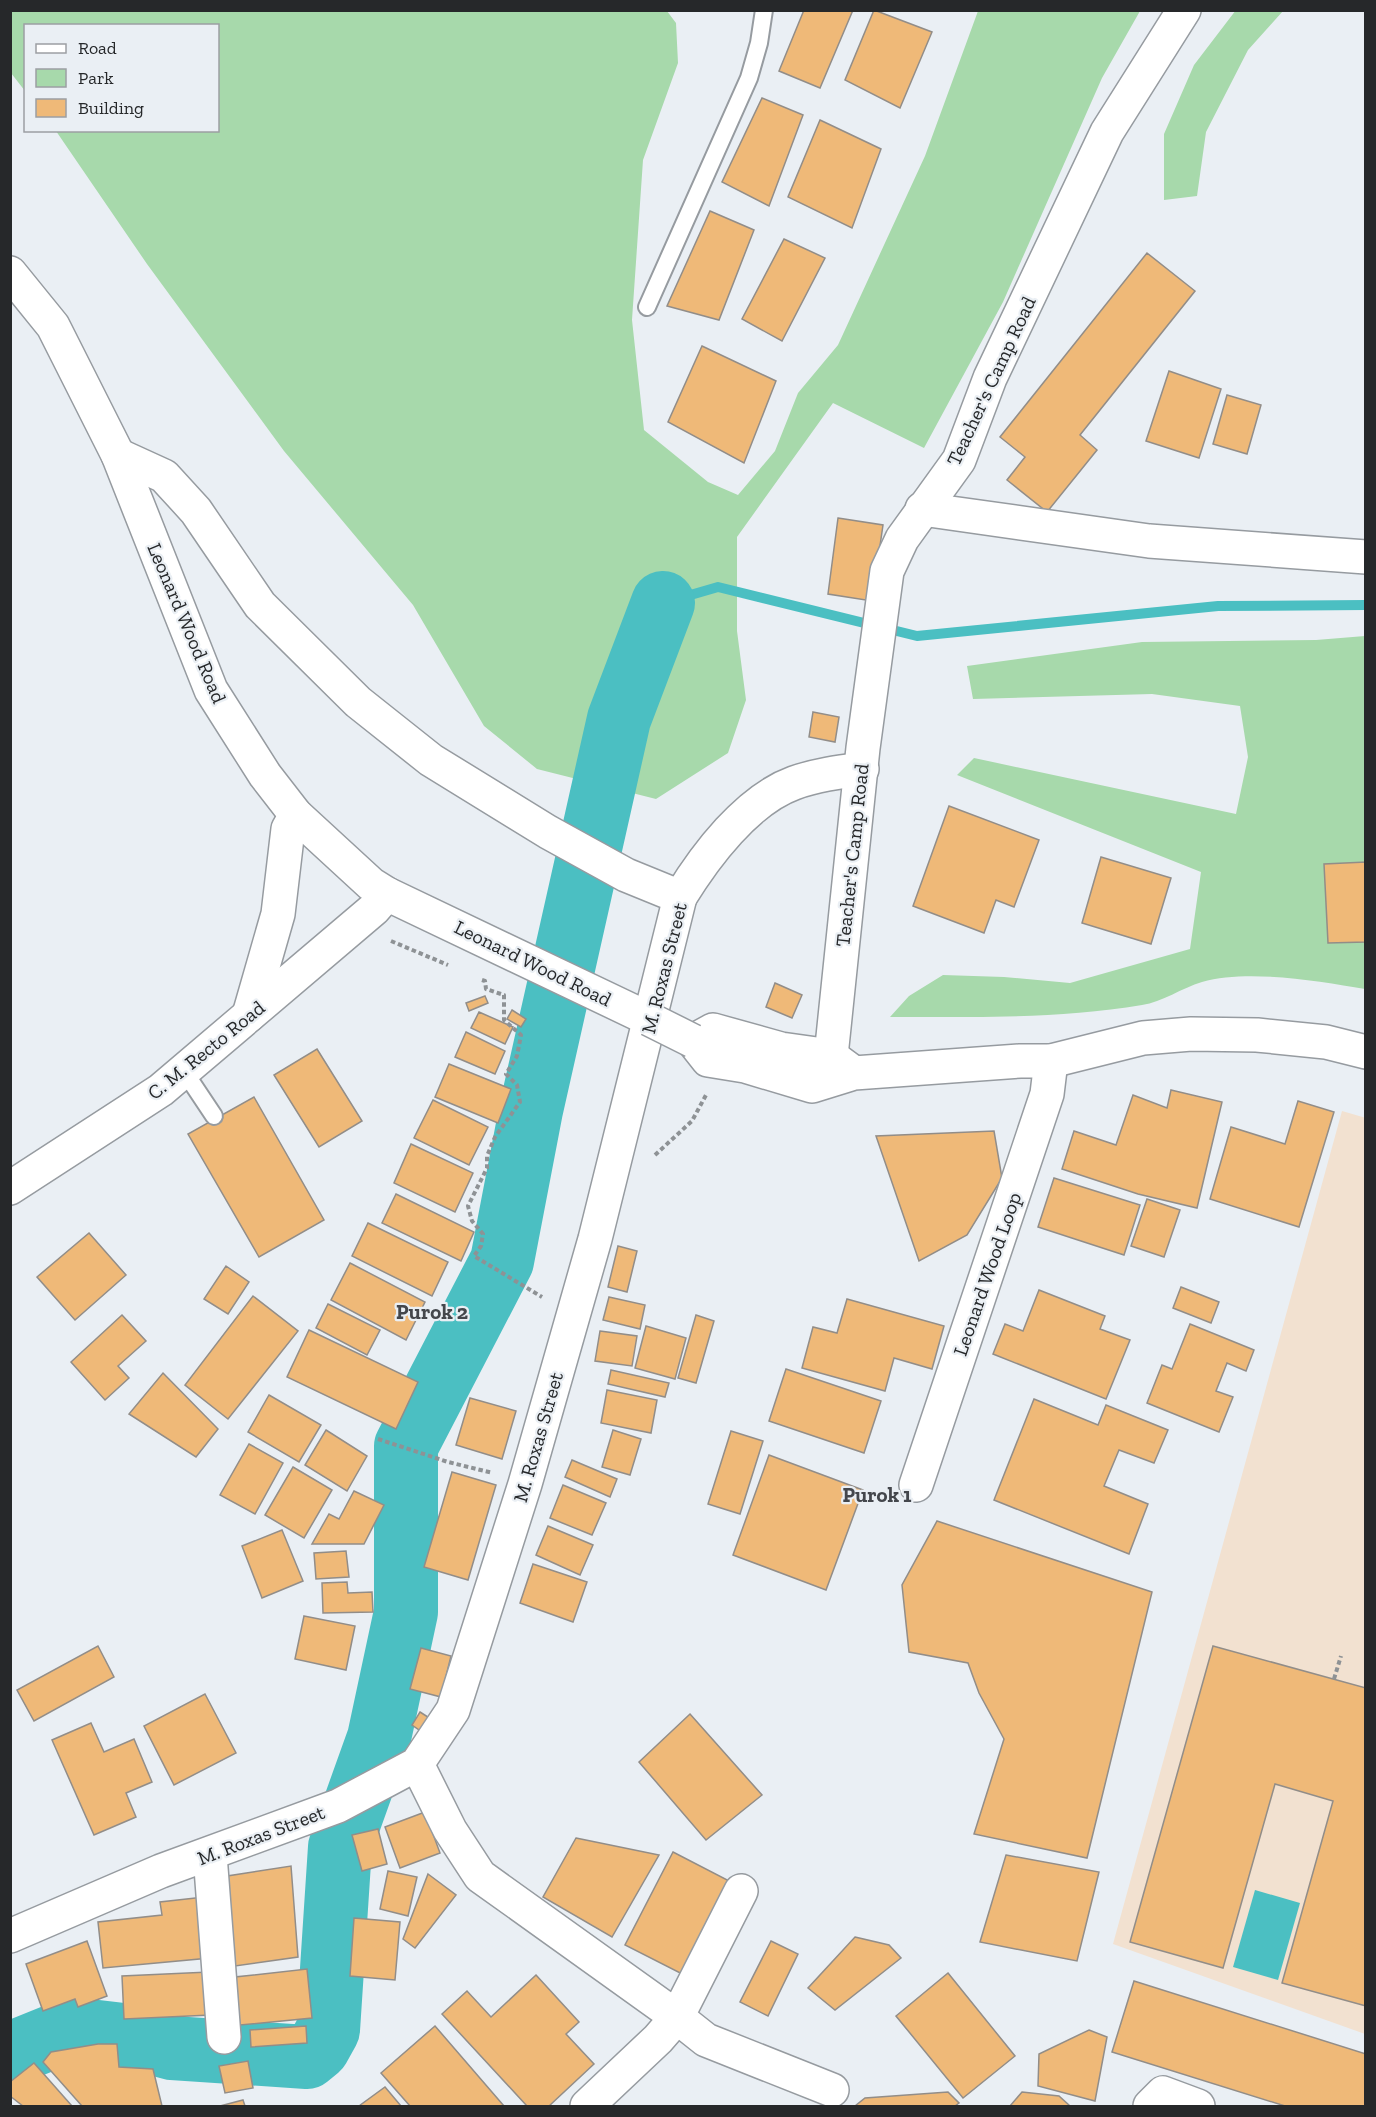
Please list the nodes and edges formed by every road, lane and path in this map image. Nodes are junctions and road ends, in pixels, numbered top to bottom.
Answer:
1 (764, 10) edge
2 (1184, 10) edge
3 (10, 273) edge
4 (647, 307) dead end
5 (118, 454) junction
6 (922, 509) junction
7 (1365, 557) edge
8 (862, 769) junction
9 (296, 815) junction
10 (392, 896) junction
11 (680, 897) junction
12 (382, 938) dead end
13 (452, 967) dead end
14 (477, 978) dead end
15 (249, 1015) junction
16 (1365, 1052) edge
17 (1051, 1061) junction
18 (843, 1065) junction
19 (184, 1071) junction
20 (712, 1085) dead end
21 (214, 1116) dead end
22 (655, 1155) dead end
23 (10, 1188) edge
24 (542, 1297) dead end
25 (378, 1438) dead end
26 (502, 1475) dead end
27 (916, 1485) dead end
28 (1341, 1656) dead end
29 (1334, 1680) dead end
30 (417, 1764) junction
31 (210, 1855) junction
32 (741, 1891) dead end
33 (10, 1936) edge
34 (677, 2017) junction
35 (224, 2037) dead end
36 (832, 2090) dead end
37 (594, 2104) edge
38 (1150, 2106) edge
39 (1198, 2106) edge

1 - 4 lane
2 - 6 main road, Teacher's Camp Road
3 - 5 main road, Leonard Wood Road
5 - 9 main road, Leonard Wood Road
5 - 11 main road
6 - 7 main road
6 - 8 main road, Teacher's Camp Road
8 - 11 main road, M. Roxas Street
8 - 18 main road, Teacher's Camp Road
9 - 10 main road, Leonard Wood Road
9 - 15 main road
10 - 15 main road, C. M. Recto Road
10 - 18 main road, Leonard Wood Road, bridge
11 - 30 main road, M. Roxas Street
12 - 13 path
14 - 24 path
15 - 19 main road, C. M. Recto Road
16 - 17 main road, Leonard Wood Road
17 - 18 main road, Leonard Wood Road
17 - 27 main road, Leonard Wood Loop
19 - 21 lane
19 - 23 main road, C. M. Recto Road
20 - 22 path
25 - 26 path
28 - 29 path
30 - 31 main road, M. Roxas Street
30 - 34 main road
31 - 33 main road, M. Roxas Street
31 - 35 main road
32 - 34 main road
34 - 36 main road
34 - 37 main road
38 - 39 main road

